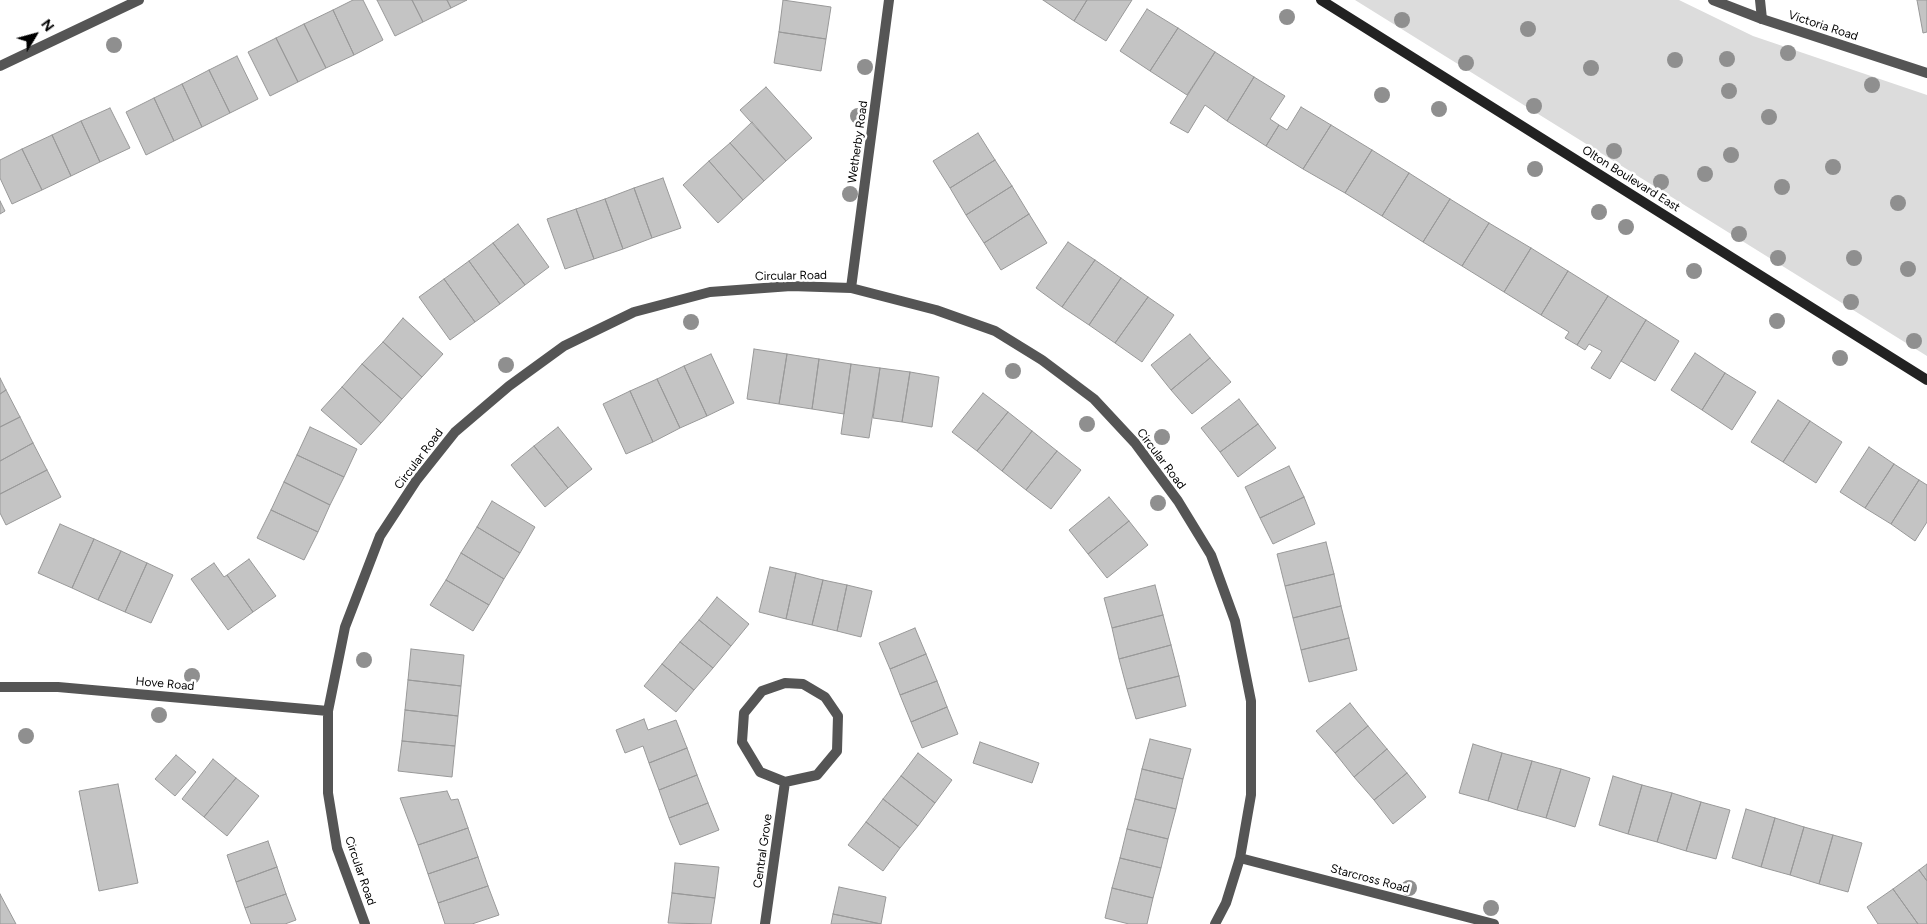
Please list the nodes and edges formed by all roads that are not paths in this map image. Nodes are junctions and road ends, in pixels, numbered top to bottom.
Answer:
1 (139, 0) edge
2 (889, 0) edge
3 (1321, 0) edge
4 (1713, 0) edge
5 (1760, 0) edge
6 (1762, 19) junction
7 (0, 66) edge
8 (1927, 74) edge
9 (851, 288) junction
10 (1927, 380) edge
11 (0, 688) edge
12 (328, 711) junction
13 (785, 782) junction
14 (1240, 858) junction
15 (365, 924) edge
16 (764, 924) edge
17 (1215, 924) edge
18 (1494, 924) edge

1 - 7 street
2 - 9 street, Wetherby Road
3 - 10 main road, Olton Boulevard East
4 - 6 street, Victoria Road
5 - 6 street
6 - 8 street, Victoria Road
9 - 12 street, Circular Road
9 - 14 street, Circular Road
11 - 12 street, Hove Road
12 - 15 street, Circular Road
13 - 13 street
13 - 16 street, Central Grove
14 - 17 street, Circular Road
14 - 18 street, Starcross Road

